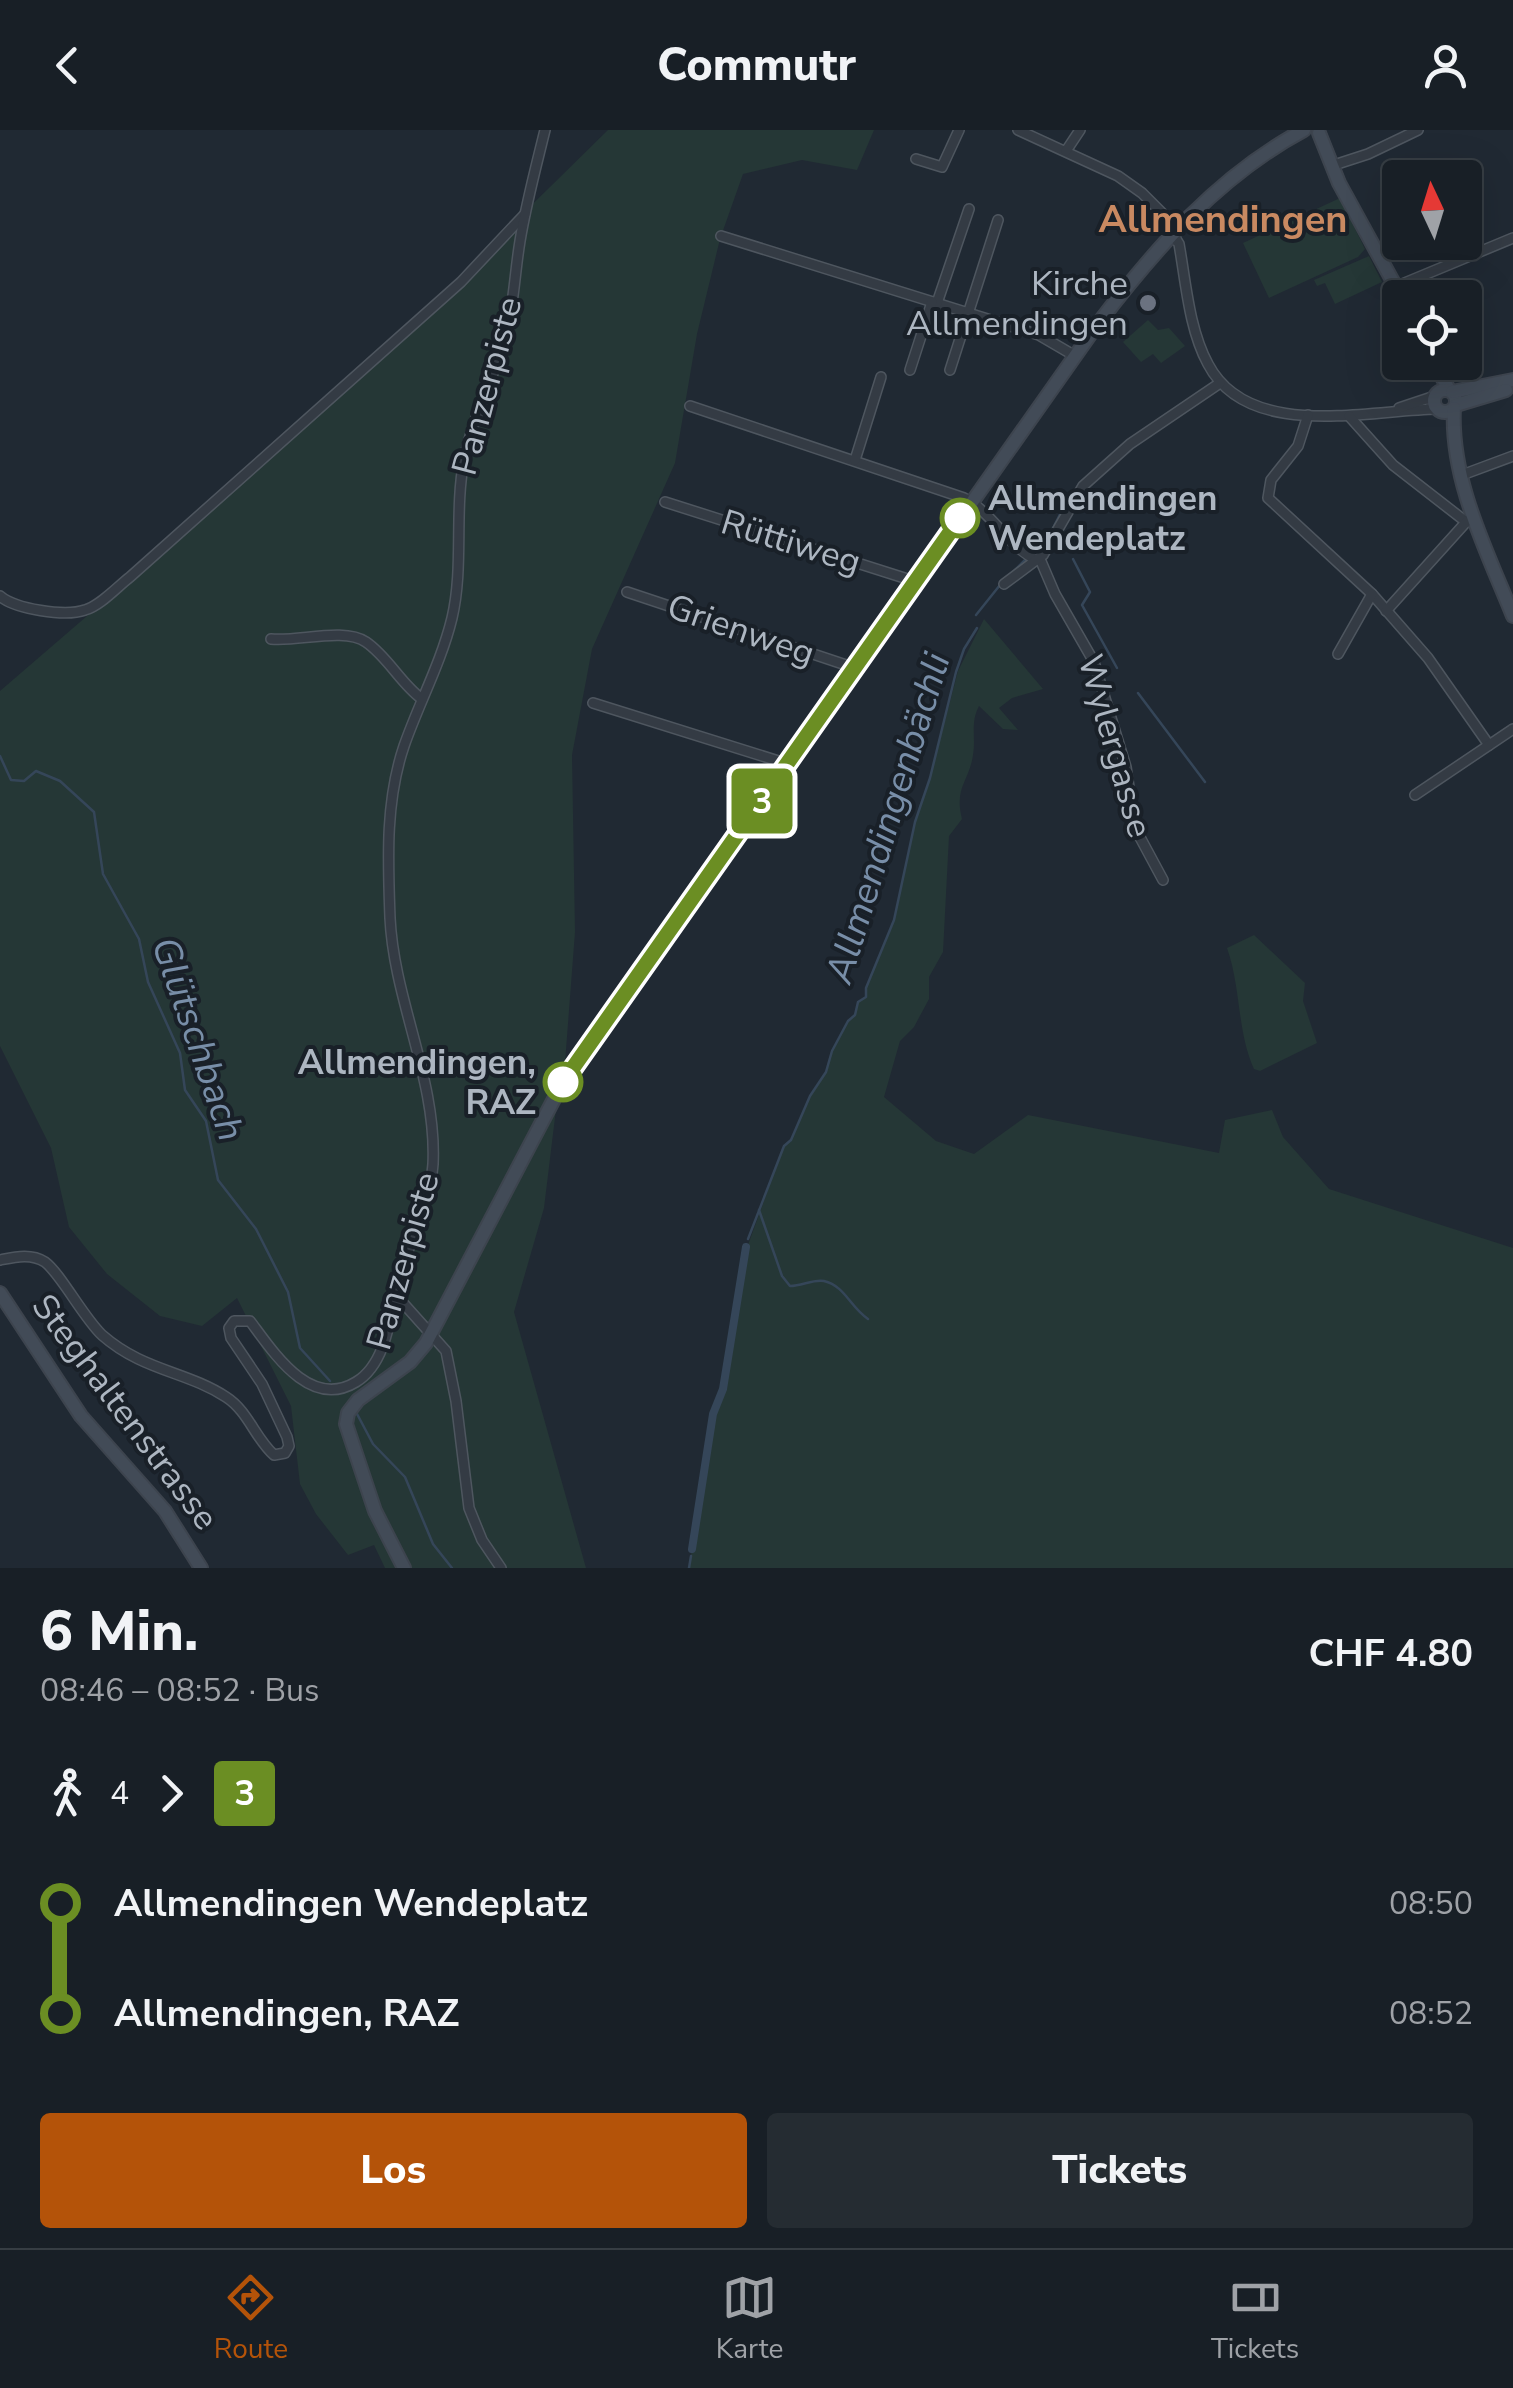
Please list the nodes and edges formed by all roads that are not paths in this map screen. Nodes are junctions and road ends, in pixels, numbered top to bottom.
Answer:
1 (545, 130) edge
2 (959, 130) edge
3 (1018, 130) edge
4 (1080, 130) edge
5 (1418, 130) edge
6 (1314, 131) edge
7 (1066, 151) junction
8 (916, 159) dead end
9 (1331, 166) junction
10 (968, 210) dead end
11 (526, 214) junction
12 (998, 220) dead end
13 (1174, 230) junction
14 (721, 236) dead end
15 (1513, 238) edge
16 (1393, 280) edge
17 (1424, 280) edge
18 (935, 302) junction
19 (967, 313) junction
20 (1075, 356) junction
21 (910, 370) dead end
22 (950, 370) dead end
23 (880, 376) dead end
24 (1439, 380) edge
25 (1513, 380) edge
26 (1220, 383) junction
27 (1513, 388) edge
28 (1445, 401) junction
29 (690, 406) dead end
30 (1308, 415) junction
31 (1350, 416) junction
32 (1513, 456) edge
33 (855, 460) junction
34 (1462, 475) junction
35 (971, 501) junction
36 (664, 502) dead end
37 (1470, 520) junction
38 (1038, 559) junction
39 (916, 582) junction
40 (1004, 584) dead end
41 (627, 592) dead end
42 (1372, 594) junction
43 (0, 596) edge
44 (1386, 610) junction
45 (1513, 616) edge
46 (271, 639) dead end
47 (1338, 654) dead end
48 (855, 668) junction
49 (422, 700) junction
50 (593, 703) dead end
51 (1513, 729) edge
52 (1488, 745) junction
53 (788, 764) junction
54 (1415, 796) dead end
55 (1163, 880) dead end
56 (0, 1260) edge
57 (0, 1293) edge
58 (395, 1294) junction
59 (432, 1333) junction
60 (202, 1568) edge
61 (404, 1568) edge
62 (501, 1568) edge

1 - 11 street, Panzerpiste
2 - 8 street
3 - 7 street
4 - 7 street
5 - 9 street
6 - 9 street
6 - 13 street
7 - 13 street
9 - 16 street
10 - 18 street
11 - 43 street
11 - 49 street, Panzerpiste
12 - 19 street
13 - 20 street
13 - 26 street
14 - 18 street
15 - 17 street
18 - 19 street
18 - 21 street
19 - 20 street
19 - 22 street
20 - 35 street
23 - 33 street
24 - 28 street
25 - 28 street
26 - 30 street
26 - 38 street
27 - 28 street
28 - 31 street
28 - 34 street
29 - 33 street
30 - 31 street
30 - 42 street
31 - 37 street
32 - 34 street
33 - 35 street
34 - 37 street
35 - 38 street, Wylergasse
35 - 39 street
36 - 39 street, Rüttiweg
37 - 44 street
37 - 45 street
38 - 40 street
38 - 55 street, Wylergasse
39 - 48 street
41 - 48 street, Grienweg
42 - 44 street
42 - 47 street
44 - 52 street
46 - 49 street
48 - 53 street
49 - 58 street, Panzerpiste
50 - 53 street
51 - 52 street
52 - 54 street
53 - 59 street
56 - 58 street, Panzerpiste
57 - 60 street, Steghaltenstrasse
58 - 59 street
59 - 61 street
59 - 62 street

